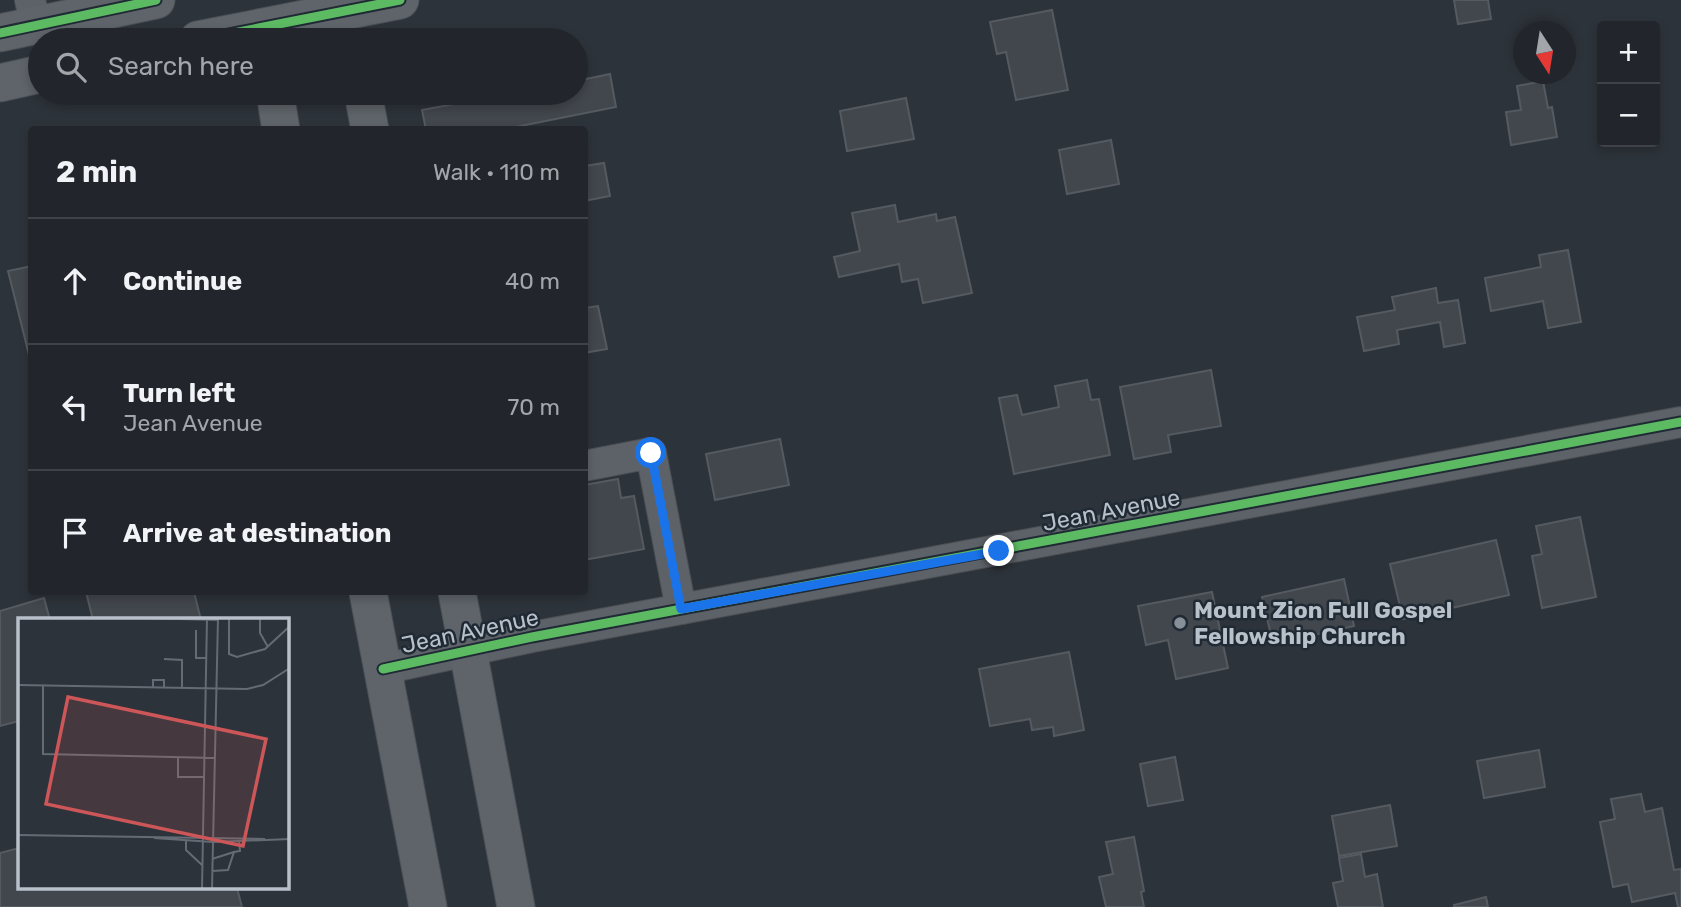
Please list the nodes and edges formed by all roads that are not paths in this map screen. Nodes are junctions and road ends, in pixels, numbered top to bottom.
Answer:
1 (400, 0) edge
2 (135, 2) edge
3 (33, 13) edge
4 (349, 17) edge
5 (261, 22) edge
6 (240, 28) edge
7 (0, 33) edge
8 (28, 77) edge
9 (0, 83) edge
10 (277, 105) edge
11 (365, 105) edge
12 (280, 126) edge
13 (369, 126) edge
14 (1681, 422) edge
15 (588, 465) edge
16 (369, 595) edge
17 (458, 595) edge
18 (681, 609) junction
19 (468, 651) junction
20 (383, 669) junction
21 (428, 907) edge
22 (516, 907) edge

1 - 4 main road
2 - 3 main road
3 - 7 main road
4 - 5 main road
5 - 6 main road
8 - 9 main road
10 - 12 main road
11 - 13 main road
14 - 18 street, Jean Avenue
15 - 18 street
16 - 20 main road
17 - 19 main road
18 - 19 street, Jean Avenue
19 - 20 street, Jean Avenue
19 - 22 main road
20 - 21 main road

